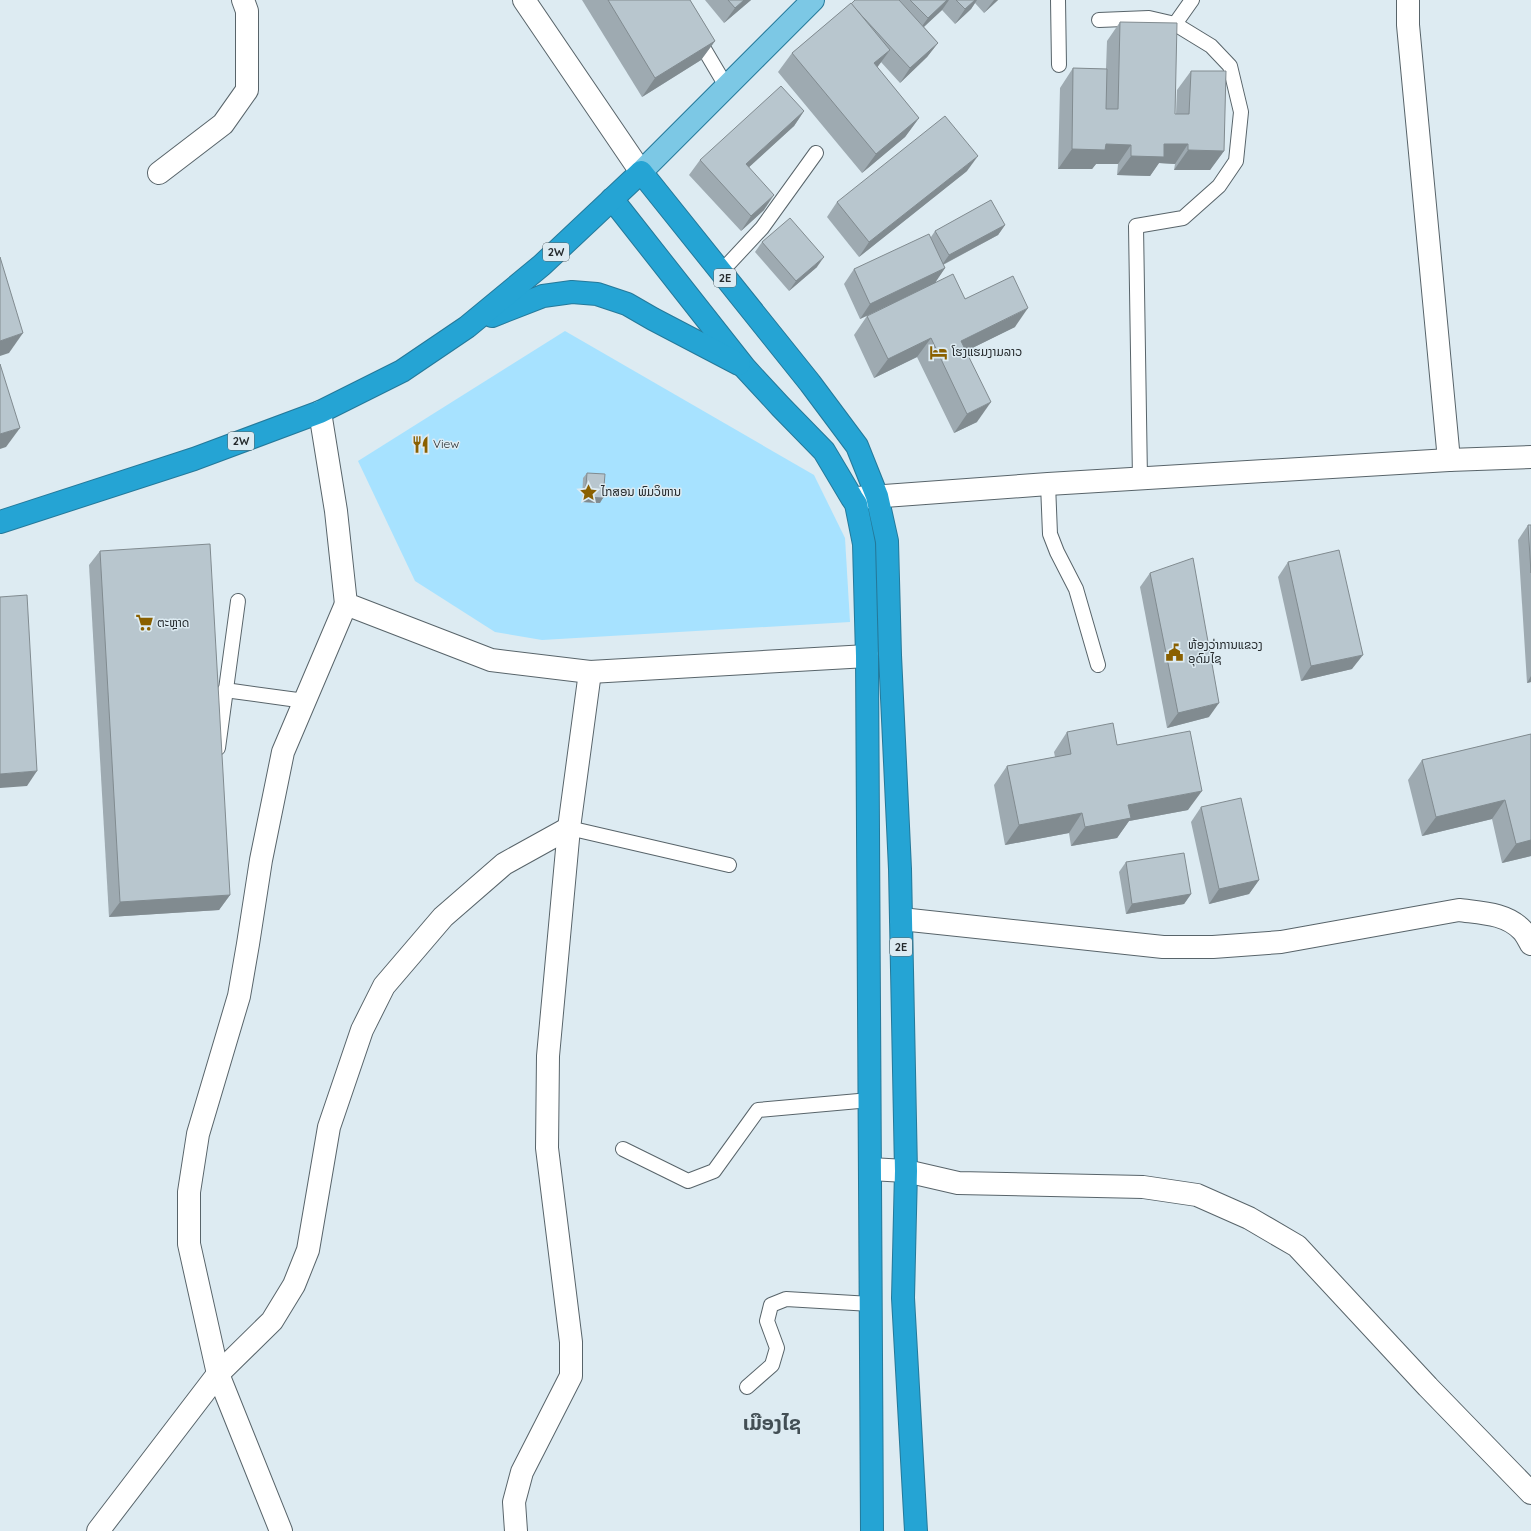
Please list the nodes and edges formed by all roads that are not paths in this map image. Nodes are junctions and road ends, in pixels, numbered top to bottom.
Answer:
1 (243, 0) edge
2 (524, 0) edge
3 (813, 0) edge
4 (1058, 0) edge
5 (1192, 0) edge
6 (1408, 0) edge
7 (1099, 20) dead end
8 (1175, 24) junction
9 (691, 27) edge
10 (1059, 65) dead end
11 (726, 86) junction
12 (816, 153) dead end
13 (641, 172) junction
14 (159, 173) dead end
15 (612, 199) junction
16 (720, 273) junction
17 (467, 327) junction
18 (745, 368) junction
19 (320, 412) junction
20 (1531, 457) edge
21 (1449, 460) junction
22 (1140, 479) junction
23 (1048, 484) junction
24 (877, 496) junction
25 (852, 498) junction
26 (0, 522) edge
27 (238, 601) dead end
28 (346, 604) junction
29 (868, 656) junction
30 (1098, 665) dead end
31 (590, 672) junction
32 (226, 690) junction
33 (305, 701) junction
34 (216, 761) edge
35 (570, 828) junction
36 (729, 865) dead end
37 (900, 869) junction
38 (869, 871) junction
39 (901, 918) junction
40 (1531, 944) edge
41 (870, 1100) junction
42 (623, 1149) dead end
43 (870, 1169) junction
44 (906, 1171) junction
45 (871, 1304) junction
46 (218, 1374) junction
47 (747, 1387) dead end
48 (1531, 1494) edge
49 (98, 1531) edge
50 (282, 1531) edge
51 (516, 1531) edge
52 (872, 1531) edge
53 (916, 1531) edge

1 - 14 street
2 - 13 street
3 - 11 main road
4 - 10 lane
5 - 8 lane
6 - 21 street
7 - 8 lane
8 - 22 lane
9 - 11 lane
11 - 13 main road
12 - 16 lane
13 - 15 highway, 2W
13 - 16 highway, 2E
15 - 17 highway, 2W
15 - 18 highway
16 - 24 highway, 2E
17 - 18 highway
17 - 19 highway, 2W
18 - 25 highway
19 - 26 highway, 2W
19 - 28 street
20 - 21 street
21 - 22 street
22 - 23 street
23 - 24 street
23 - 30 lane
24 - 25 street
24 - 37 highway, 2E
25 - 29 highway
27 - 32 lane
28 - 31 street
28 - 33 street
29 - 31 street
29 - 38 highway
31 - 35 street
32 - 33 lane
32 - 34 lane
33 - 46 street
35 - 36 lane
35 - 46 street
35 - 51 street
37 - 38 highway
37 - 39 highway, 2E
38 - 41 highway
39 - 40 street
39 - 44 highway, 2E
41 - 42 lane
41 - 43 highway
43 - 44 street
43 - 45 highway
44 - 48 street
44 - 53 highway, 2E
45 - 47 lane
45 - 52 highway
46 - 49 street
46 - 50 street

